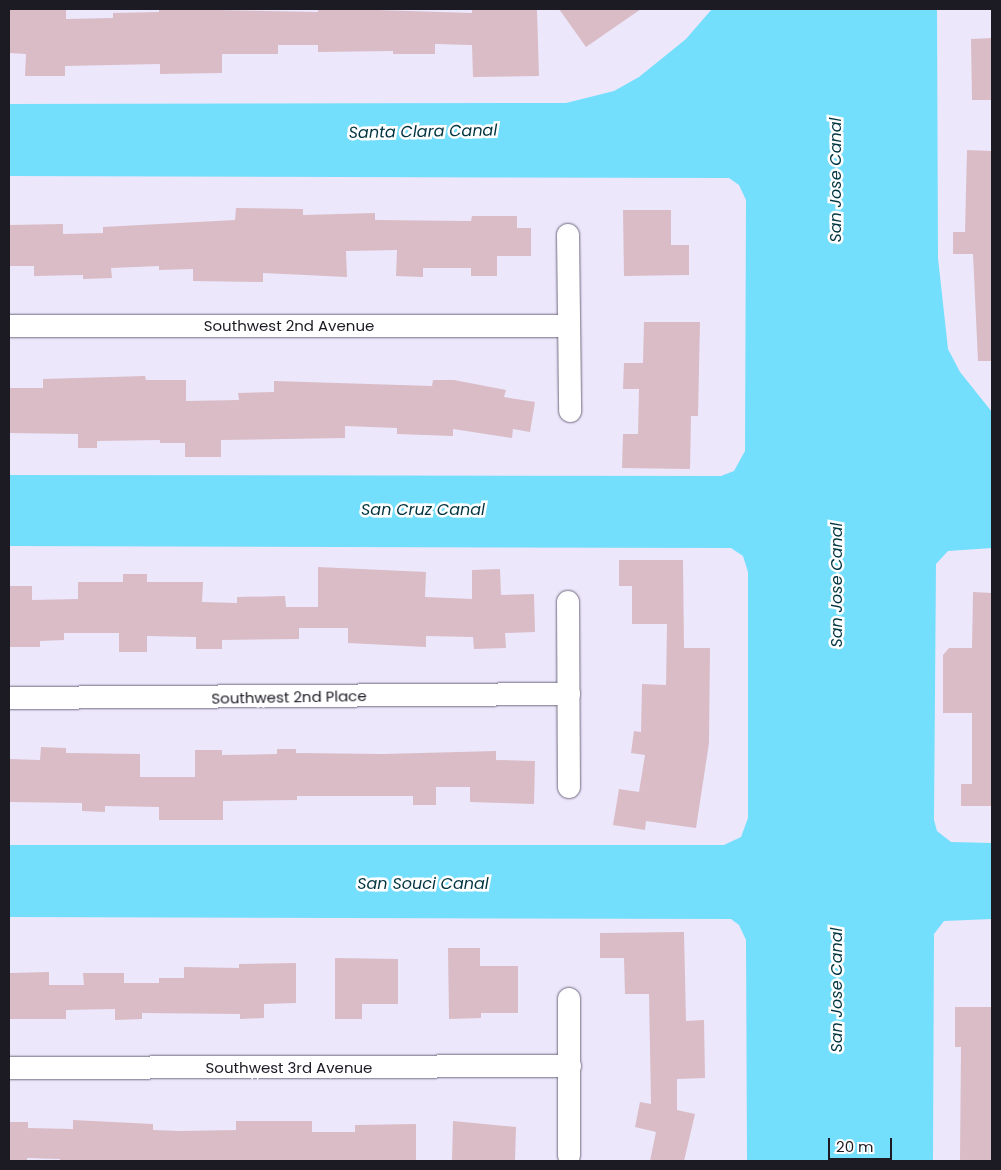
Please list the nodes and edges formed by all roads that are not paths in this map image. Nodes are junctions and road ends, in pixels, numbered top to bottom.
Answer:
1 (568, 235) dead end
2 (9, 326) edge
3 (569, 326) junction
4 (570, 410) dead end
5 (568, 602) dead end
6 (569, 694) junction
7 (9, 698) edge
8 (569, 787) dead end
9 (569, 1000) dead end
10 (570, 1066) junction
11 (9, 1068) edge
12 (569, 1155) dead end

1 - 3 street
2 - 3 street, Southwest 2nd Avenue
3 - 4 street
5 - 6 street
6 - 7 street, Southwest 2nd Place
6 - 8 street
9 - 10 street
10 - 11 street, Southwest 3rd Avenue
10 - 12 street

